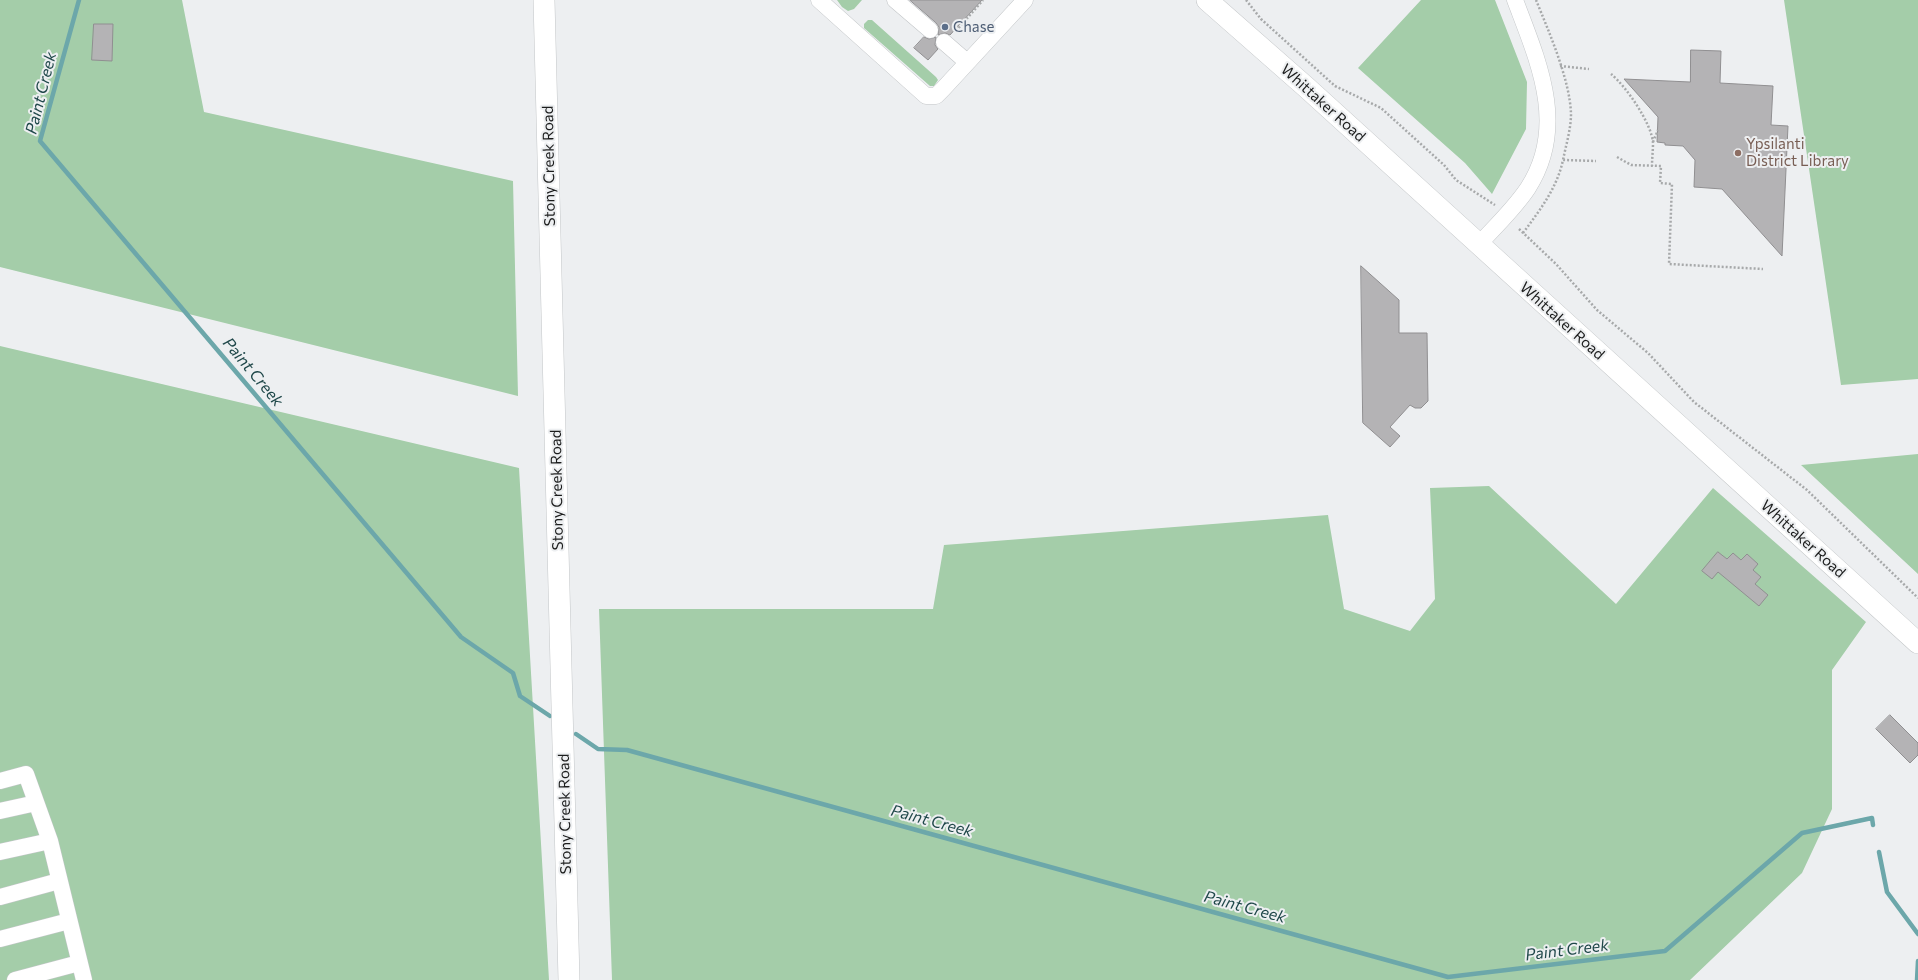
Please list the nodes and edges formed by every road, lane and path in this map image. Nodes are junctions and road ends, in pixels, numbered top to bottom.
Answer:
1 (544, 0) edge
2 (819, 0) edge
3 (895, 0) edge
4 (983, 0) edge
5 (1025, 0) edge
6 (1207, 0) edge
7 (1246, 0) edge
8 (1515, 0) edge
9 (1536, 0) edge
10 (930, 30) dead end
11 (948, 39) joint
12 (967, 62) junction
13 (1560, 66) junction
14 (1589, 69) dead end
15 (1611, 74) dead end
16 (1658, 130) dead end
17 (1653, 142) junction
18 (1617, 157) dead end
19 (1563, 160) junction
20 (1596, 161) dead end
21 (1652, 166) junction
22 (1495, 205) dead end
23 (1518, 228) dead end
24 (1523, 233) junction
25 (1478, 245) junction
26 (1763, 269) dead end
27 (1918, 598) edge
28 (1918, 643) edge
29 (0, 780) edge
30 (36, 803) junction
31 (0, 811) edge
32 (50, 841) junction
33 (0, 852) edge
34 (59, 881) junction
35 (0, 897) edge
36 (69, 921) junction
37 (0, 938) edge
38 (79, 963) junction
39 (15, 980) edge
40 (84, 980) edge
41 (569, 980) edge

1 - 41 main road, Stony Creek Road
2 - 12 street
3 - 10 street
4 - 11 path
5 - 12 street
6 - 25 main road, Whittaker Road
7 - 22 path
8 - 25 street
9 - 13 path
11 - 12 street
13 - 14 path
13 - 19 path
15 - 17 path
16 - 17 path
17 - 21 path
18 - 21 path
19 - 20 path
19 - 24 path
21 - 26 path
23 - 24 path
24 - 27 path
25 - 28 main road, Whittaker Road
29 - 30 street
30 - 31 street
30 - 32 street
32 - 33 street
32 - 34 street
34 - 35 street
34 - 36 street
36 - 37 street
36 - 38 street
38 - 39 street
38 - 40 street

